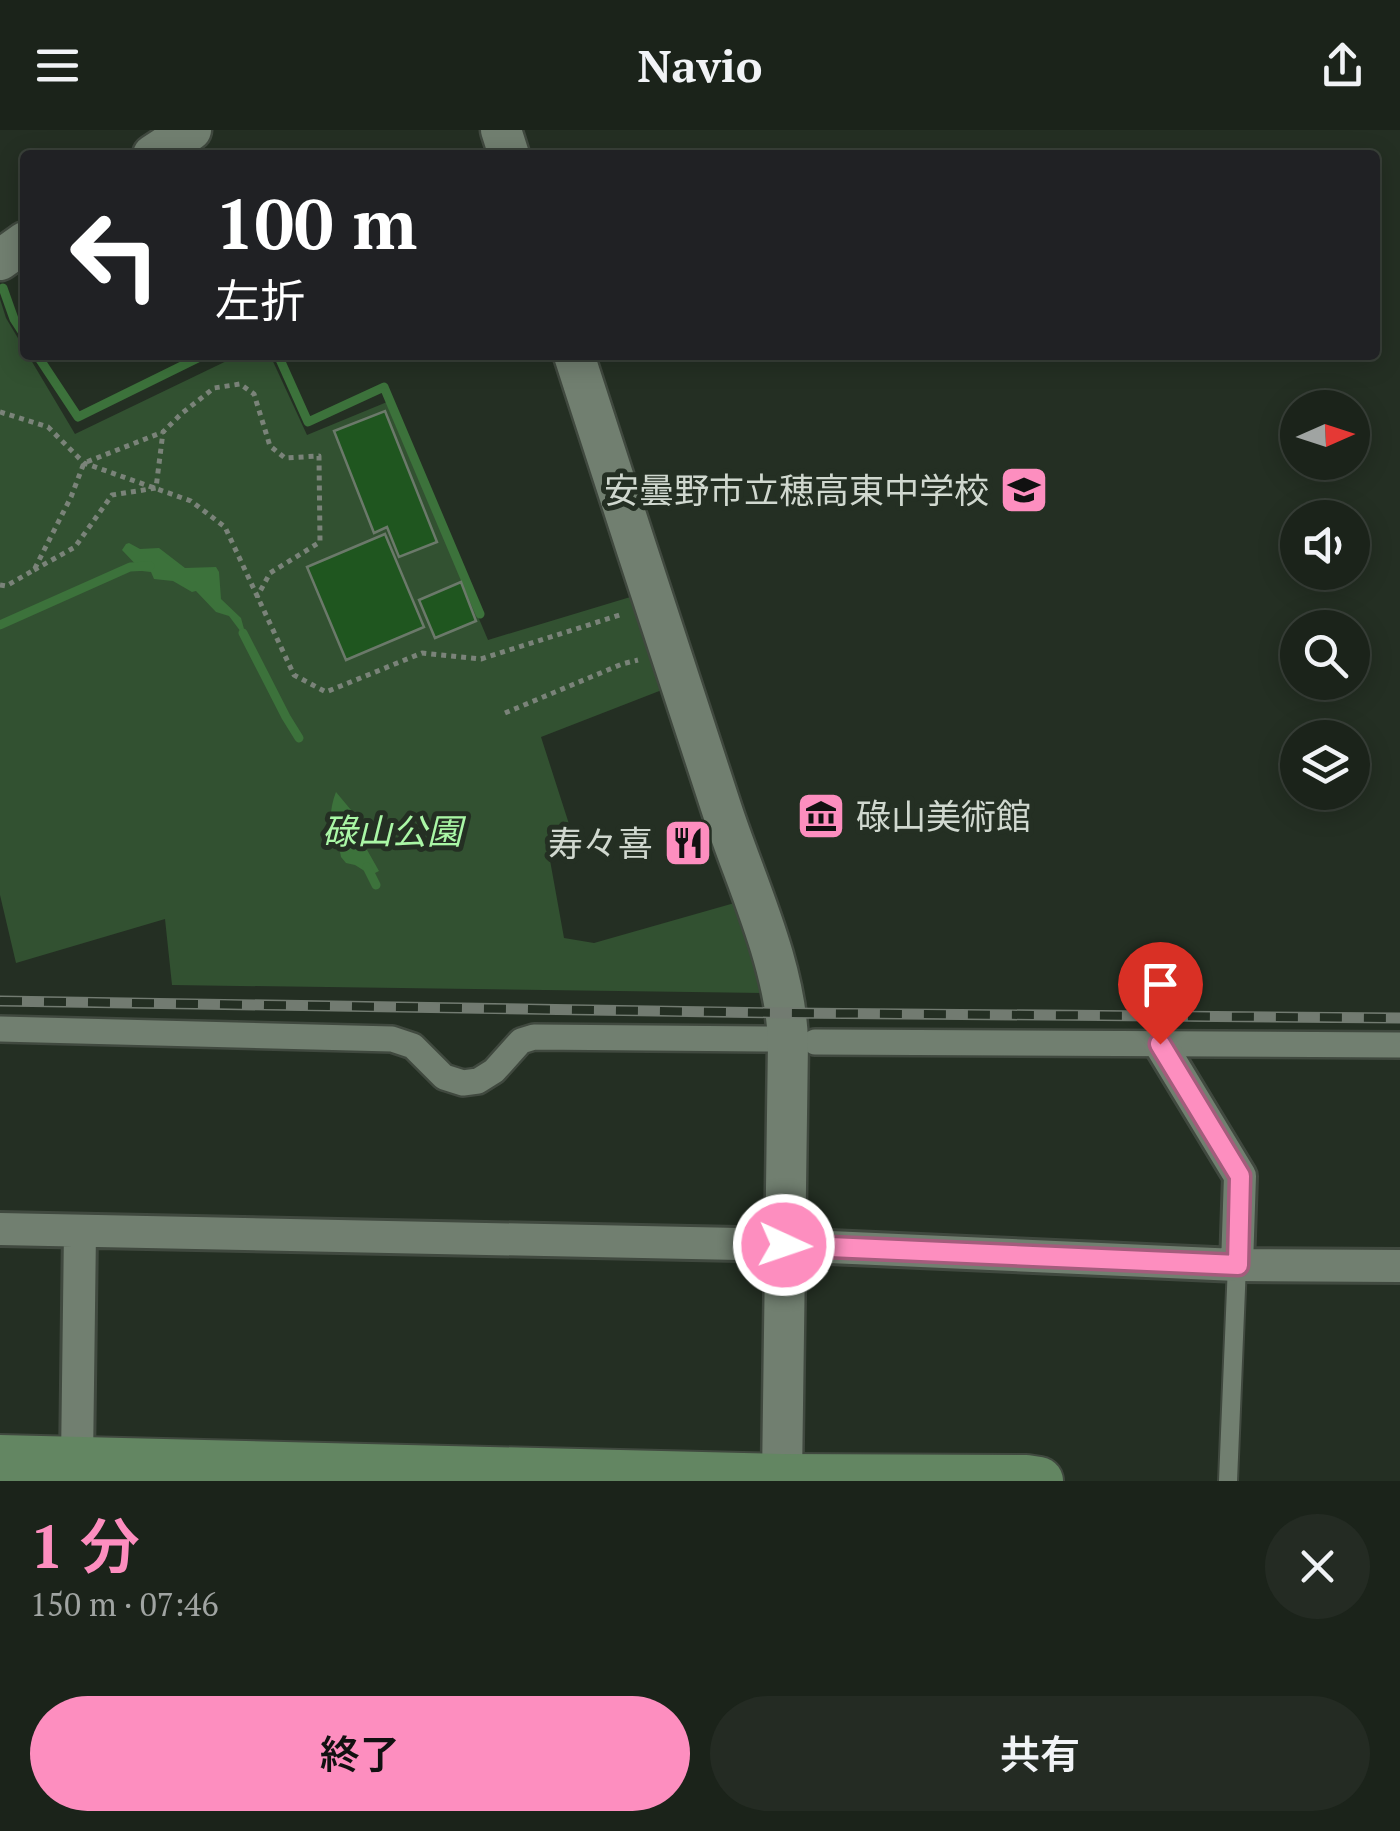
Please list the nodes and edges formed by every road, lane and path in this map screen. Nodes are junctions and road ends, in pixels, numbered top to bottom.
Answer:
1 (190, 130) edge
2 (160, 150) edge
3 (576, 360) edge
4 (0, 412) edge
5 (163, 432) junction
6 (84, 462) junction
7 (156, 488) junction
8 (34, 570) junction
9 (2, 587) edge
10 (257, 597) junction
11 (654, 604) junction
12 (670, 652) junction
13 (505, 713) dead end
14 (0, 1029) edge
15 (769, 1039) dead end
16 (815, 1042) dead end
17 (1160, 1044) junction
18 (1400, 1045) edge
19 (0, 1229) edge
20 (80, 1230) junction
21 (784, 1245) junction
22 (1238, 1265) junction
23 (1400, 1266) edge
24 (0, 1459) edge
25 (77, 1471) edge
26 (782, 1480) edge
27 (1039, 1481) edge
28 (1228, 1481) edge

1 - 2 street
3 - 11 street
4 - 6 path
5 - 6 path
5 - 7 path
5 - 10 path
6 - 7 path
6 - 8 path
7 - 8 path
7 - 10 path
8 - 9 path
10 - 11 path
11 - 12 street
12 - 13 path
12 - 21 street
14 - 15 street
16 - 17 street
17 - 18 street
17 - 22 street
19 - 20 street
20 - 21 street
20 - 25 street
21 - 22 street
21 - 26 street
22 - 23 street
22 - 28 lane
24 - 25 main road
25 - 26 main road
26 - 27 main road

